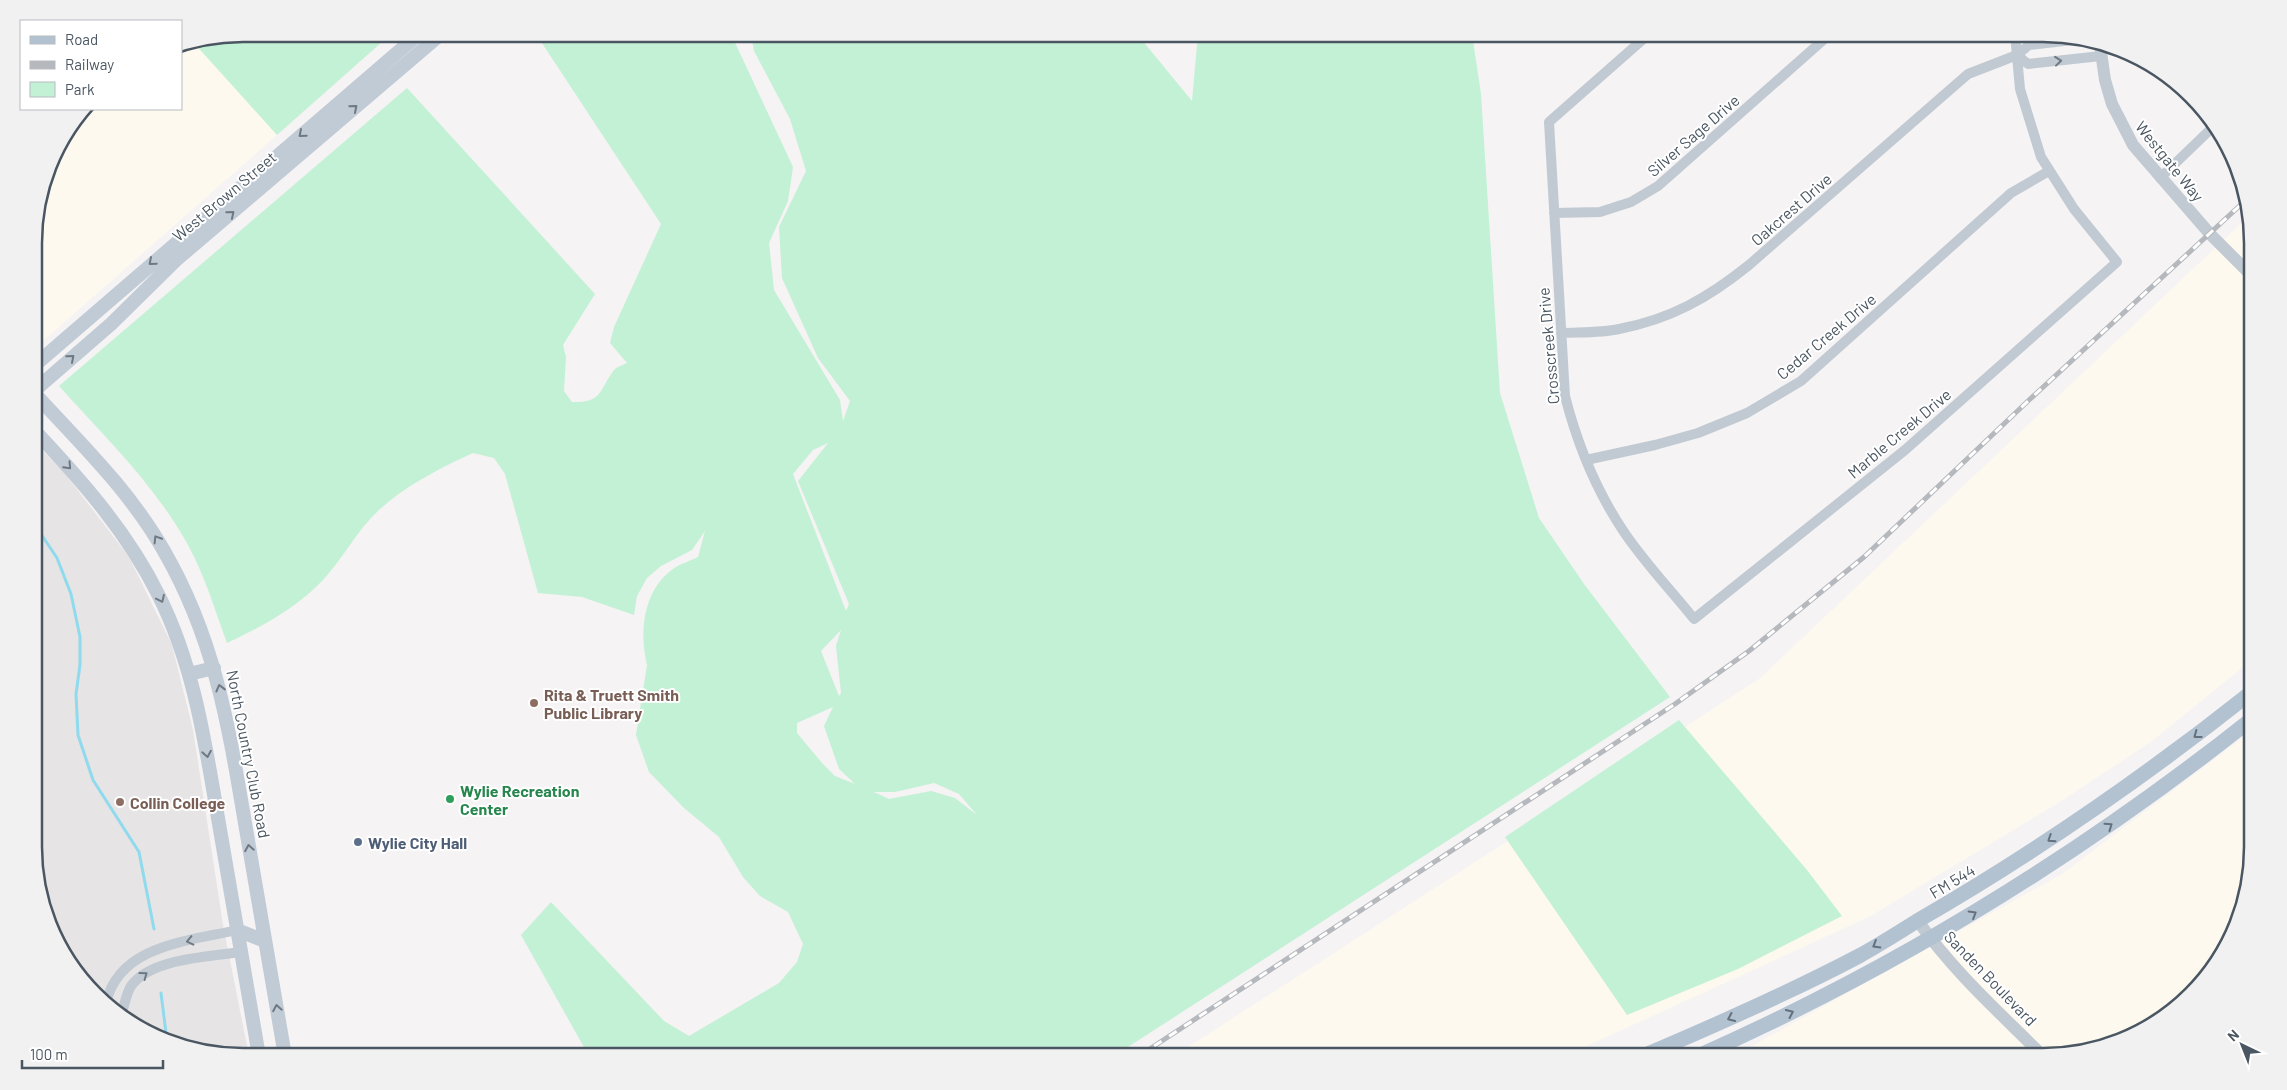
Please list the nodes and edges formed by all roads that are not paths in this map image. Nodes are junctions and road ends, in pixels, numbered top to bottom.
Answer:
1 (410, 42) edge
2 (433, 42) edge
3 (1640, 42) edge
4 (1821, 42) edge
5 (2016, 42) edge
6 (2051, 43) edge
7 (2100, 51) edge
8 (2017, 55) junction
9 (2210, 130) edge
10 (2049, 171) junction
11 (2160, 178) junction
12 (1554, 213) junction
13 (207, 216) junction
14 (176, 260) junction
15 (2244, 267) edge
16 (1561, 333) junction
17 (42, 358) edge
18 (42, 383) edge
19 (42, 402) edge
20 (42, 439) edge
21 (1586, 460) junction
22 (1694, 619) joint
23 (214, 668) junction
24 (189, 674) junction
25 (2244, 698) edge
26 (2236, 705) junction
27 (2244, 712) edge
28 (2244, 725) edge
29 (1918, 921) junction
30 (238, 930) junction
31 (1931, 939) junction
32 (266, 941) junction
33 (241, 952) junction
34 (109, 996) edge
35 (124, 1008) edge
36 (258, 1048) edge
37 (284, 1048) edge
38 (1662, 1048) edge
39 (1715, 1048) edge
40 (2035, 1048) edge

1 -> 13 main road, West Brown Street
14 -> 2 main road, West Brown Street
3 - 12 street, Crosscreek Drive
4 - 12 street, Silver Sage Drive
5 - 8 street
6 - 8 street, Oakcrest Drive
8 -> 7 street
7 - 11 street, Westgate Way
8 - 10 street
8 - 16 street, Oakcrest Drive
9 - 11 street
10 - 21 street, Cedar Creek Drive
10 - 22 street, Marble Creek Drive
11 - 15 street, Westgate Way
12 - 16 street, Crosscreek Drive
13 - 14 main road
13 -> 17 main road, West Brown Street
18 -> 14 main road, West Brown Street
16 - 21 street, Crosscreek Drive
23 -> 19 main road, North Country Club Road
20 -> 24 main road
21 - 22 street, Crosscreek Drive
23 - 24 main road
32 -> 23 main road, North Country Club Road
24 -> 30 main road
25 - 26 main road, FM 544 / FM 544
26 - 27 main road
26 -> 29 main road, FM 544 / FM 544
31 -> 28 main road
29 - 31 street, Sanden Boulevard
29 -> 38 main road, FM 544 / FM 544
30 - 32 main road
30 - 33 main road
30 -> 34 street
39 -> 31 main road
31 - 40 street, Sanden Boulevard
32 - 33 main road
37 -> 32 main road, North Country Club Road
35 -> 33 street
33 - 36 main road

